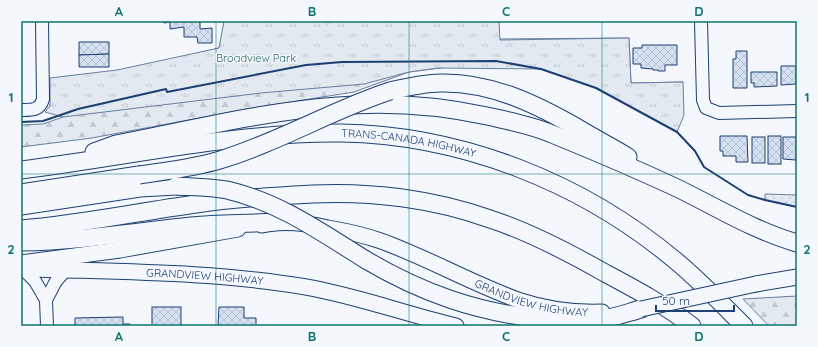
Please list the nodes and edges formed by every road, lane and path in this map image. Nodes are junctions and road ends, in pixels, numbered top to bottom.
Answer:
1 (42, 21) edge
2 (701, 21) edge
3 (21, 110) edge
4 (797, 111) edge
5 (56, 165) junction
6 (21, 170) edge
7 (677, 188) junction
8 (21, 193) edge
9 (21, 206) edge
10 (274, 222) junction
11 (21, 229) edge
12 (21, 242) edge
13 (797, 243) edge
14 (22, 267) edge
15 (66, 270) junction
16 (797, 277) edge
17 (46, 300) junction
18 (641, 309) joint
19 (606, 315) junction
20 (47, 326) edge
21 (456, 326) edge
22 (692, 326) edge
23 (744, 326) edge

1 - 3 street
2 - 4 street
5 - 6 highway, TRANS-CANADA HIGHWAY
5 - 7 highway
5 - 23 highway, TRANS-CANADA HIGHWAY
7 - 8 highway, bridge
7 - 13 highway
9 - 19 highway, bridge
10 - 12 highway
10 - 14 main road, GRANDVIEW HIGHWAY
10 - 19 main road, GRANDVIEW HIGHWAY
11 - 22 highway
14 - 15 main road, GRANDVIEW HIGHWAY
14 - 17 street
15 - 17 street
15 - 21 main road, GRANDVIEW HIGHWAY
16 - 18 main road, bridge
17 - 20 street
18 - 19 highway

